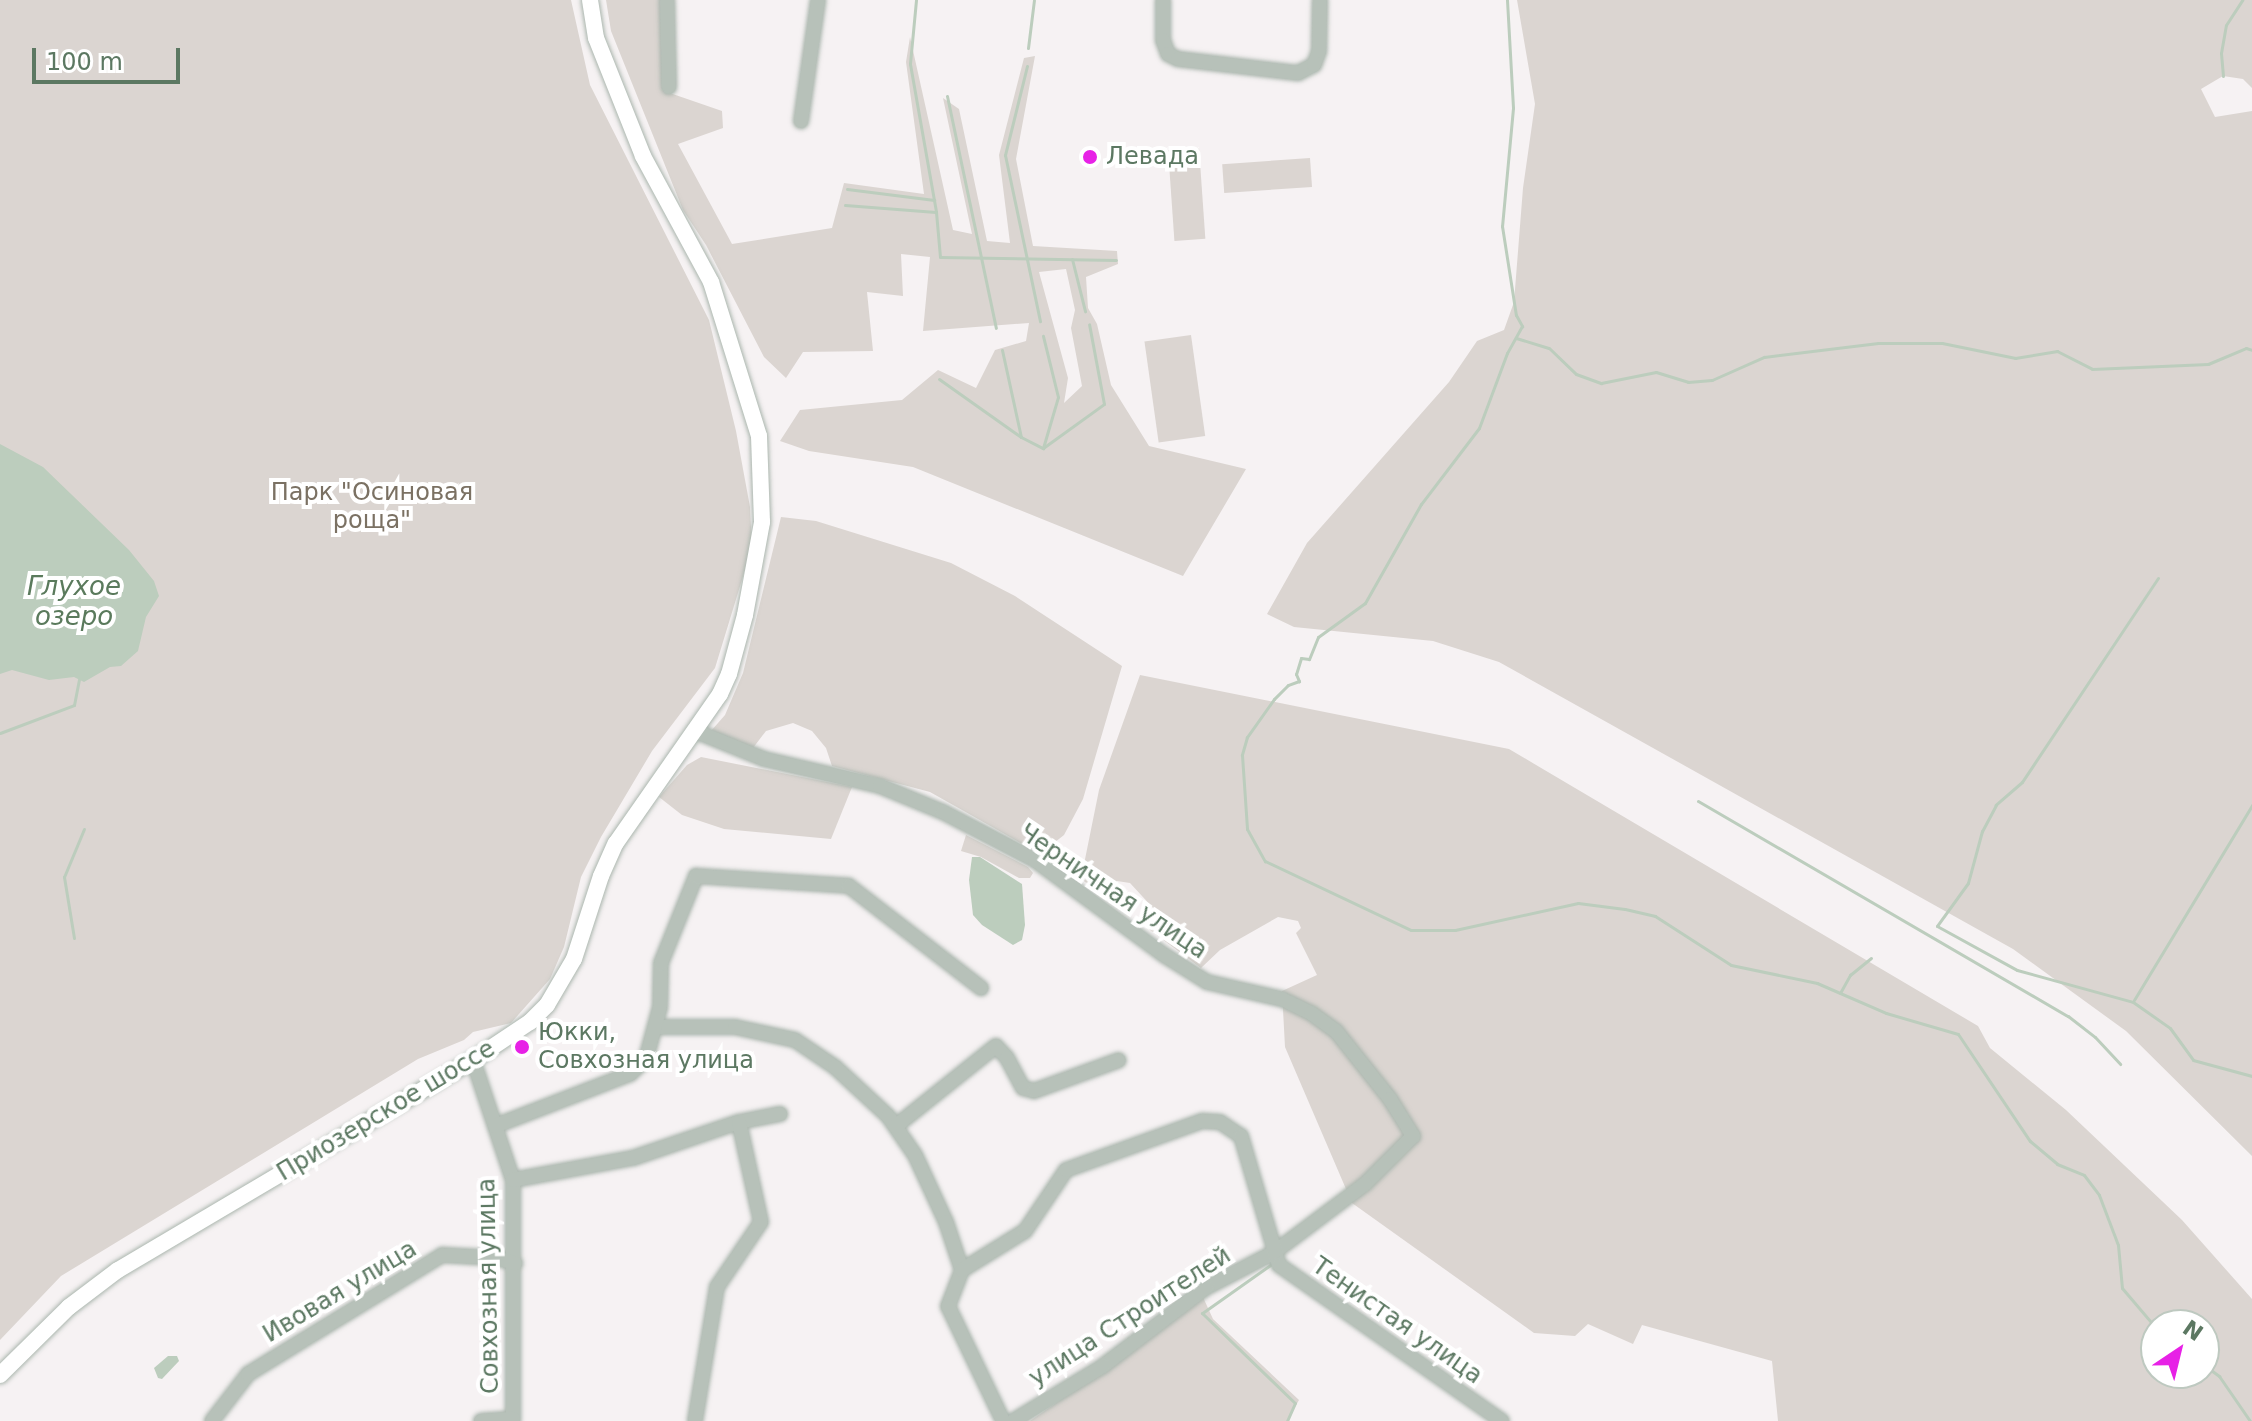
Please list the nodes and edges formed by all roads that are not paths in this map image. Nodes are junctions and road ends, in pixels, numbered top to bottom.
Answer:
1 (590, 0) edge
2 (667, 0) edge
3 (818, 0) edge
4 (1163, 0) edge
5 (1320, 0) edge
6 (669, 87) dead end
7 (801, 121) dead end
8 (695, 731) junction
9 (981, 988) dead end
10 (657, 1027) junction
11 (473, 1060) junction
12 (1119, 1060) dead end
13 (780, 1114) dead end
14 (739, 1122) junction
15 (495, 1126) junction
16 (896, 1126) junction
17 (1413, 1136) joint
18 (513, 1180) junction
19 (1273, 1253) junction
20 (515, 1263) junction
21 (962, 1270) junction
22 (0, 1375) edge
23 (513, 1420) edge
24 (212, 1421) edge
25 (481, 1421) edge
26 (695, 1421) edge
27 (1003, 1421) edge
28 (1013, 1421) edge
29 (1502, 1421) edge

1 - 8 main road, Приозерское шоссе
2 - 6 street
3 - 7 street
4 - 5 street
8 - 11 main road, Приозерское шоссе
8 - 17 street, Черничная улица
9 - 10 street
10 - 15 street
10 - 16 street
11 - 15 street, Совхозная улица
11 - 22 main road, Приозерское шоссе
12 - 16 street
13 - 14 street
14 - 18 street
14 - 26 street
15 - 18 street, Совхозная улица
16 - 21 street
17 - 19 street, улица Строителей
18 - 20 street, Совхозная улица
19 - 21 street
19 - 28 street, улица Строителей
19 - 29 street, Тенистая улица
20 - 23 street, Совхозная улица
20 - 24 street, Ивовая улица
21 - 27 street
23 - 25 street

